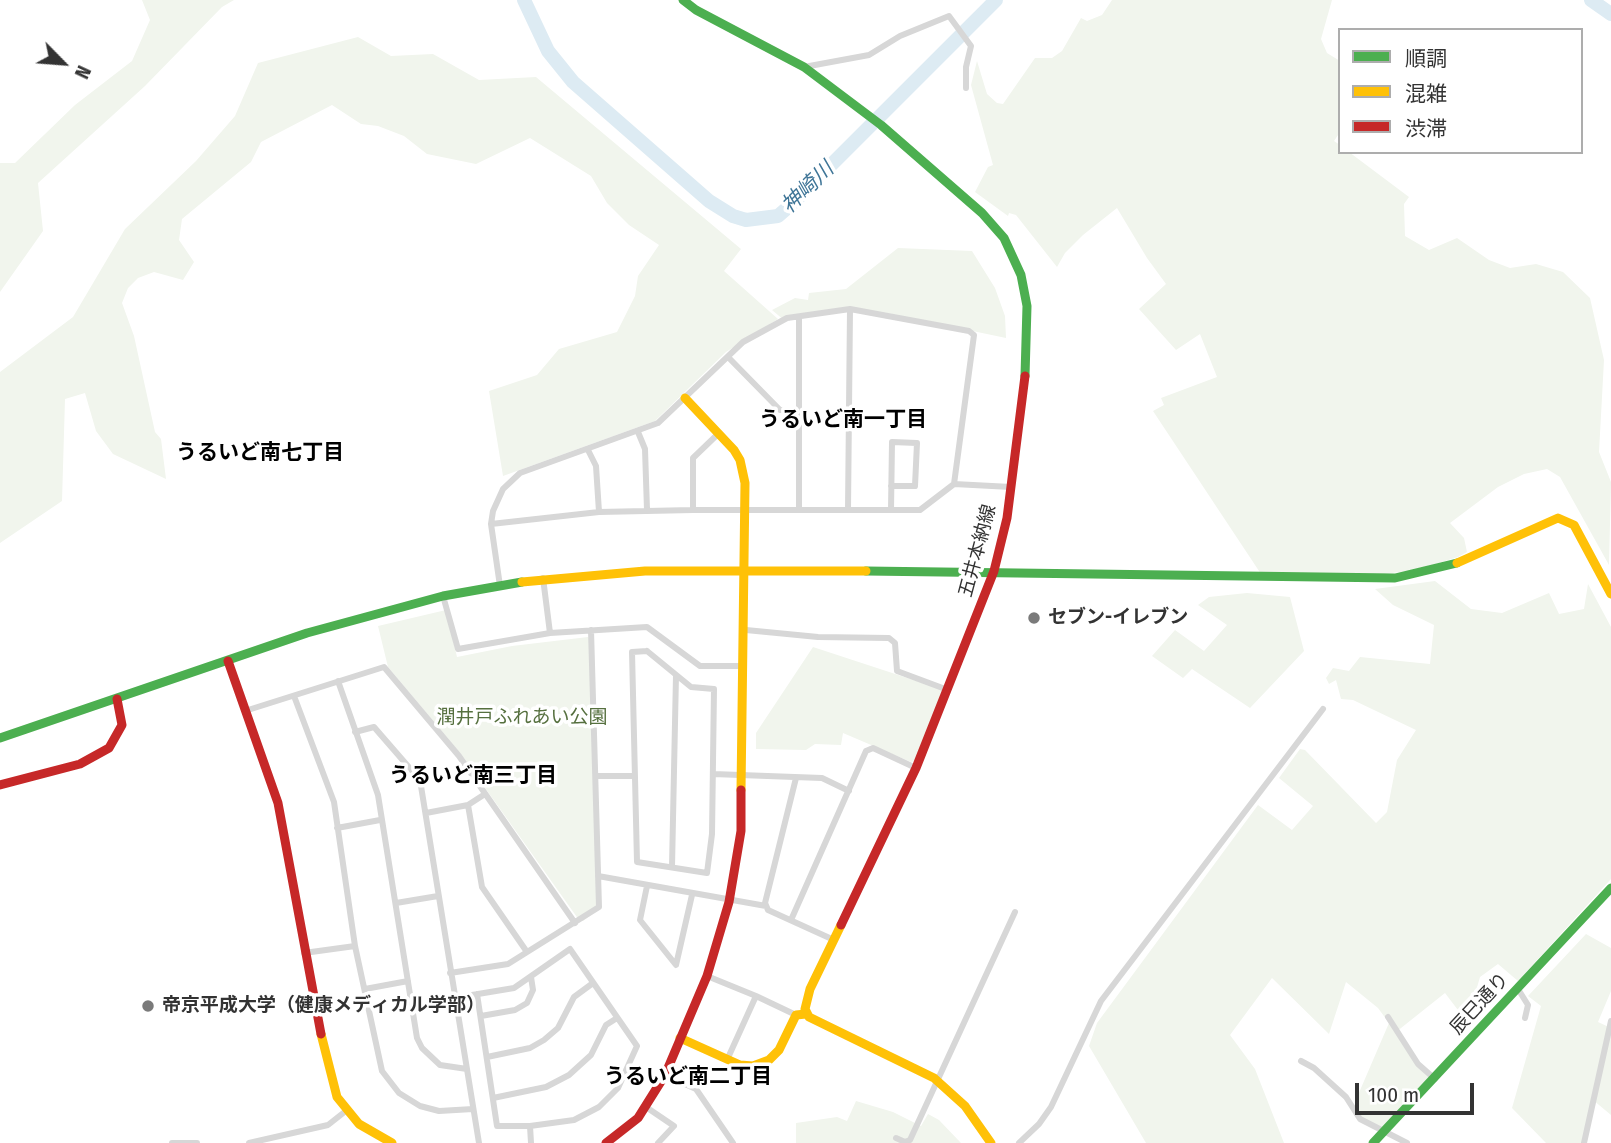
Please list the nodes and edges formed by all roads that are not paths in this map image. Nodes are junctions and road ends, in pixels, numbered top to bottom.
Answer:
1 (682, 0) edge
2 (804, 67) junction
3 (966, 88) dead end
4 (850, 309) junction
5 (799, 317) junction
6 (728, 357) junction
7 (685, 398) junction
8 (799, 410) junction
9 (638, 432) junction
10 (719, 433) junction
11 (588, 450) junction
12 (954, 484) junction
13 (891, 486) junction
14 (1012, 488) junction
15 (647, 510) junction
16 (693, 510) junction
17 (799, 510) junction
18 (848, 510) junction
19 (891, 510) junction
20 (746, 511) junction
21 (599, 512) junction
22 (492, 524) junction
23 (994, 571) junction
24 (744, 572) junction
25 (543, 578) junction
26 (500, 586) junction
27 (1611, 594) edge
28 (443, 596) junction
29 (591, 630) junction
30 (746, 630) junction
31 (550, 633) junction
32 (228, 661) junction
33 (744, 666) junction
34 (676, 675) junction
35 (338, 681) junction
36 (949, 690) junction
37 (294, 696) junction
38 (117, 699) junction
39 (1323, 709) dead end
40 (248, 710) junction
41 (355, 732) junction
42 (0, 738) edge
43 (916, 768) junction
44 (713, 774) junction
45 (596, 776) junction
46 (635, 776) junction
47 (743, 776) junction
48 (796, 778) junction
49 (0, 785) edge
50 (849, 791) junction
51 (485, 794) junction
52 (468, 805) junction
53 (426, 813) junction
54 (380, 820) junction
55 (337, 828) junction
56 (671, 867) junction
57 (598, 876) junction
58 (647, 886) junction
59 (1611, 889) edge
60 (692, 895) junction
61 (438, 896) junction
62 (729, 902) junction
63 (396, 903) junction
64 (766, 906) junction
65 (1015, 912) dead end
66 (791, 920) junction
67 (575, 923) junction
68 (834, 940) junction
69 (355, 946) junction
70 (527, 952) junction
71 (304, 953) junction
72 (450, 973) junction
73 (707, 976) junction
74 (531, 977) junction
75 (408, 981) junction
76 (593, 982) junction
77 (365, 989) junction
78 (1518, 989) junction
79 (477, 994) junction
80 (756, 996) junction
81 (454, 998) junction
82 (807, 1014) junction
83 (796, 1015) junction
84 (481, 1016) junction
85 (1388, 1017) dead end
86 (617, 1018) junction
87 (1525, 1018) dead end
88 (1611, 1021) edge
89 (680, 1038) junction
90 (487, 1057) junction
91 (727, 1060) junction
92 (1301, 1061) dead end
93 (467, 1069) junction
94 (665, 1075) junction
95 (1435, 1079) junction
96 (937, 1082) junction
97 (493, 1098) junction
98 (646, 1107) junction
99 (473, 1109) junction
100 (347, 1110) junction
101 (530, 1126) junction
102 (1383, 1132) junction
103 (896, 1138) dead end
104 (172, 1143) edge
105 (197, 1143) edge
106 (249, 1143) edge
107 (392, 1143) edge
108 (479, 1143) edge
109 (531, 1143) edge
110 (606, 1143) edge
111 (658, 1143) edge
112 (733, 1143) edge
113 (991, 1143) edge
114 (1019, 1143) edge
115 (1373, 1143) edge
116 (1407, 1143) edge
117 (1584, 1143) edge

1 - 2 street, 五井本納線
2 - 3 street
2 - 14 street, 五井本納線
4 - 5 street
4 - 12 street
4 - 18 street
5 - 6 street
5 - 8 street
6 - 7 street
6 - 8 street
7 - 9 street
7 - 10 street
8 - 17 street
9 - 11 street
9 - 15 street
10 - 16 street
10 - 20 street
11 - 21 street
11 - 22 street
12 - 14 street
12 - 19 street
13 - 13 street
13 - 19 street
14 - 23 street, 五井本納線
15 - 16 street
15 - 21 street
16 - 20 street
17 - 18 street
17 - 20 street
18 - 19 street
20 - 24 street
21 - 22 street
22 - 26 street
23 - 24 street
23 - 27 street
23 - 36 street, 五井本納線
24 - 25 street
24 - 30 street
25 - 26 street
25 - 31 street
26 - 28 street
28 - 31 street
28 - 32 street
29 - 31 street
29 - 33 street
29 - 45 street
30 - 33 street
30 - 36 street
32 - 38 street
32 - 40 street
33 - 47 street
34 - 44 street
34 - 46 street
34 - 56 street
35 - 37 street
35 - 41 street
35 - 51 street
36 - 43 street, 五井本納線
37 - 40 street
37 - 55 street
38 - 42 street
38 - 49 street
39 - 114 street
40 - 71 street
41 - 53 street
41 - 54 street
43 - 50 street
43 - 68 street, 五井本納線
44 - 47 street
44 - 56 street
45 - 46 street
45 - 57 street
46 - 56 street
47 - 48 street
47 - 62 street
48 - 50 street
48 - 64 street
50 - 66 street
51 - 52 street
51 - 67 street
52 - 53 street
52 - 70 street
53 - 61 street
54 - 55 street
54 - 63 street
55 - 69 street
57 - 58 street
57 - 67 street
58 - 60 street
58 - 60 street
59 - 78 street, 辰巳通り
60 - 62 street
61 - 63 street
61 - 72 street
62 - 64 street
62 - 73 street
63 - 75 street
64 - 66 street
65 - 96 street
66 - 68 street
67 - 70 street
68 - 82 street, 五井本納線
69 - 71 street
69 - 77 street
70 - 72 street
71 - 100 street
72 - 81 street
73 - 80 street
73 - 89 street
74 - 76 street
74 - 79 street
74 - 84 street
75 - 77 street
75 - 93 street
76 - 86 street
76 - 90 street
77 - 99 street
78 - 87 street
78 - 95 street, 辰巳通り
79 - 81 street
79 - 84 street
80 - 83 street
80 - 91 street
81 - 93 street
82 - 83 street
82 - 96 street
83 - 91 street
84 - 90 street
85 - 95 street
86 - 97 street
86 - 101 street
88 - 117 street
89 - 91 street
89 - 94 street
90 - 97 street
92 - 102 street
93 - 99 street
94 - 98 street
94 - 112 street
95 - 102 street, 辰巳通り
96 - 103 street
96 - 113 street
97 - 101 street
98 - 110 street
98 - 111 street
99 - 108 street
100 - 106 street
100 - 107 street
101 - 109 street
102 - 115 street, 辰巳通り
102 - 116 street
104 - 105 street

